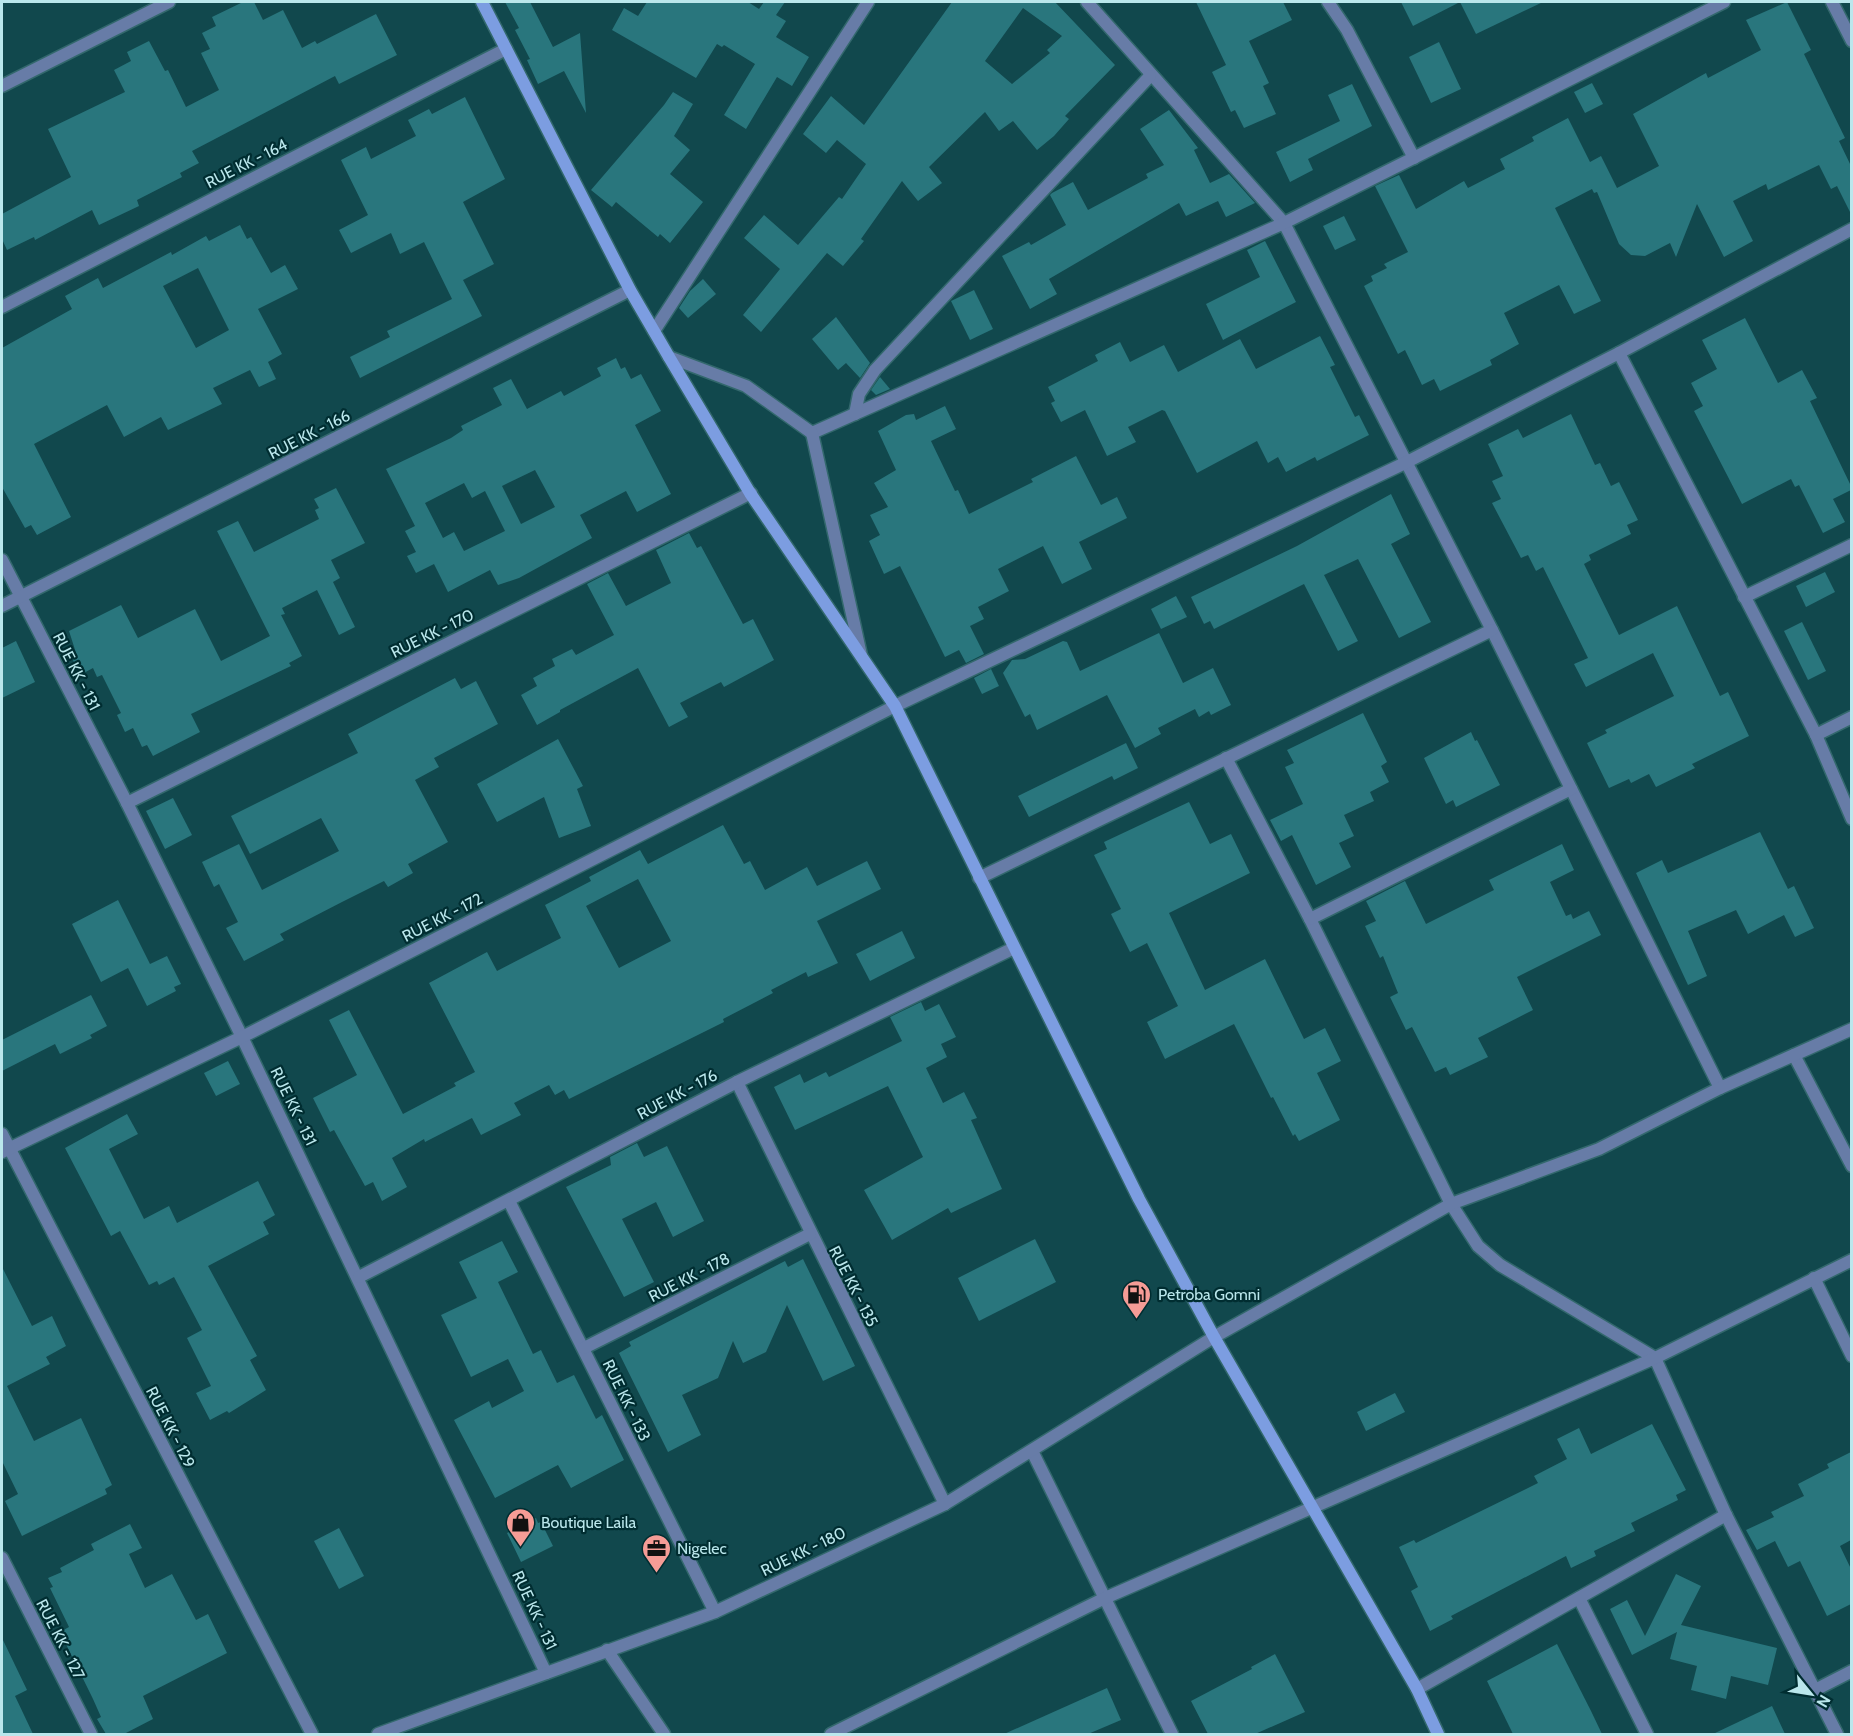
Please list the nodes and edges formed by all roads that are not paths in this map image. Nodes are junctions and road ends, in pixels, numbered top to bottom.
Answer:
1 (169, 2) edge
2 (482, 2) edge
3 (868, 2) edge
4 (1087, 2) edge
5 (1328, 2) edge
6 (1724, 2) edge
7 (1832, 2) edge
8 (1851, 41) edge
9 (506, 49) junction
10 (1150, 76) junction
11 (2, 86) edge
12 (1414, 158) junction
13 (1284, 223) junction
14 (1851, 229) edge
15 (630, 290) junction
16 (2, 307) edge
17 (654, 331) junction
18 (1619, 353) junction
19 (669, 357) junction
20 (855, 414) junction
21 (812, 433) junction
22 (1404, 463) junction
23 (751, 493) junction
24 (1851, 545) edge
25 (2, 560) edge
26 (20, 597) junction
27 (1744, 597) junction
28 (2, 606) edge
29 (1492, 630) junction
30 (861, 657) junction
31 (895, 706) junction
32 (1851, 717) edge
33 (1816, 735) junction
34 (1226, 758) junction
35 (1571, 789) junction
36 (127, 803) junction
37 (1851, 819) edge
38 (979, 878) junction
39 (1310, 919) junction
40 (1014, 948) junction
41 (1851, 1029) edge
42 (242, 1037) junction
43 (1794, 1055) junction
44 (736, 1082) junction
45 (1720, 1088) junction
46 (2, 1134) edge
47 (5, 1150) edge
48 (1851, 1166) edge
49 (509, 1201) junction
50 (1451, 1204) junction
51 (810, 1234) junction
52 (1851, 1260) edge
53 (359, 1277) junction
54 (1815, 1278) junction
55 (1214, 1337) junction
56 (584, 1348) junction
57 (1851, 1356) edge
58 (1654, 1358) junction
59 (1032, 1451) junction
60 (945, 1504) junction
61 (1312, 1505) junction
62 (1726, 1515) junction
63 (2, 1558) edge
64 (1105, 1598) junction
65 (1579, 1598) junction
66 (715, 1612) junction
67 (607, 1650) junction
68 (1851, 1671) edge
69 (546, 1673) junction
70 (1418, 1689) junction
71 (1815, 1690) junction
72 (91, 1734) edge
73 (312, 1734) edge
74 (378, 1734) edge
75 (664, 1734) edge
76 (831, 1734) edge
77 (1172, 1734) edge
78 (1438, 1734) edge
79 (1647, 1734) edge
80 (1837, 1734) edge

1 - 11 street
2 - 9 street
3 - 17 street
4 - 10 street
5 - 12 street
6 - 12 street
7 - 8 street
9 - 15 street
9 - 16 street, RUE KK - 164
10 - 13 street
10 - 20 street
12 - 13 street
13 - 20 street
13 - 22 street
14 - 18 street, RUE KK - 172
15 - 17 street
15 - 26 street, RUE KK - 166
17 - 19 street
18 - 22 street, RUE KK - 172
18 - 27 street
19 - 21 street
19 - 23 street
20 - 21 street
21 - 30 street
22 - 29 street
22 - 31 street, RUE KK - 172
23 - 30 street
23 - 36 street, RUE KK - 170
24 - 27 street
25 - 26 street, RUE KK - 131
26 - 28 street, RUE KK - 166
26 - 36 street, RUE KK - 131
27 - 33 street
29 - 34 street
29 - 35 street
30 - 31 street
31 - 38 street
31 - 42 street, RUE KK - 172
32 - 33 street
33 - 37 street
34 - 38 street
34 - 39 street
35 - 39 street
35 - 45 street
36 - 42 street, RUE KK - 131
38 - 40 street
39 - 50 street
40 - 44 street, RUE KK - 176
40 - 55 street
41 - 43 street, RUE KK - 180
42 - 47 street, RUE KK - 172
42 - 53 street, RUE KK - 131
43 - 45 street, RUE KK - 180
43 - 48 street
44 - 49 street, RUE KK - 176
44 - 51 street, RUE KK - 135
45 - 50 street, RUE KK - 180
46 - 47 street, RUE KK - 129
47 - 73 street, RUE KK - 129
49 - 53 street, RUE KK - 176
49 - 56 street, RUE KK - 133
50 - 55 street, RUE KK - 180
50 - 58 street
51 - 56 street, RUE KK - 178
51 - 60 street, RUE KK - 135
52 - 54 street
53 - 69 street, RUE KK - 131
54 - 57 street
54 - 58 street
55 - 59 street, RUE KK - 180
55 - 61 street
56 - 66 street, RUE KK - 133
58 - 61 street
58 - 62 street
59 - 60 street, RUE KK - 180
59 - 64 street
60 - 66 street, RUE KK - 180
61 - 64 street
61 - 70 street
62 - 65 street
62 - 71 street
63 - 72 street, RUE KK - 127
64 - 76 street
64 - 77 street
65 - 70 street
65 - 79 street
66 - 67 street, RUE KK - 180
67 - 69 street, RUE KK - 180
67 - 75 street
68 - 71 street
69 - 74 street, RUE KK - 180
70 - 78 street
71 - 80 street

